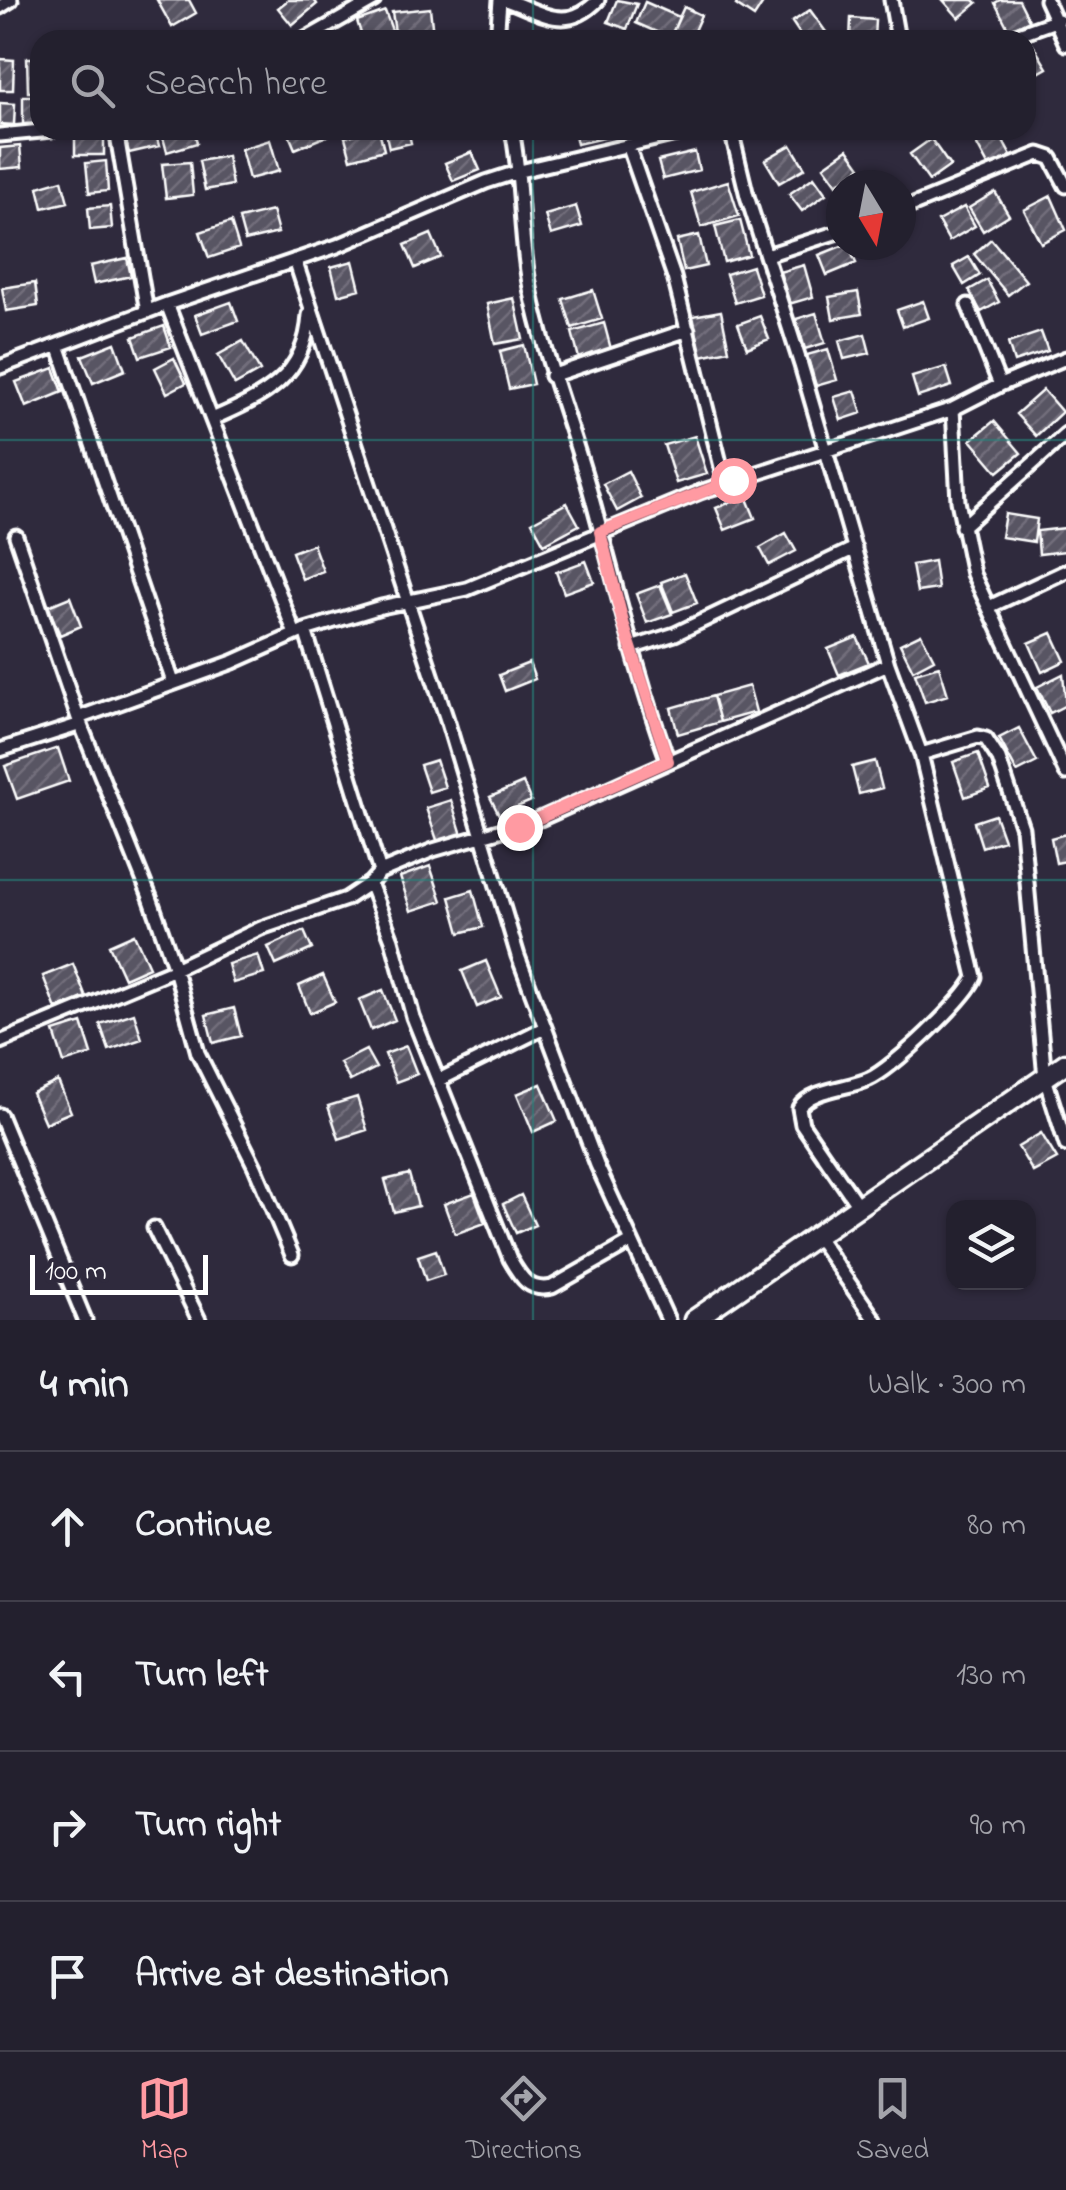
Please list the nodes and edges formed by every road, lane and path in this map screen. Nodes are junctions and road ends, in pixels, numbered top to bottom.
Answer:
1 (11, 0) edge
2 (374, 0) edge
3 (503, 0) edge
4 (598, 0) edge
5 (891, 0) edge
6 (1046, 0) edge
7 (0, 6) edge
8 (1058, 20) junction
9 (322, 30) edge
10 (499, 30) edge
11 (896, 30) edge
12 (1030, 30) edge
13 (1066, 44) edge
14 (30, 132) edge
15 (0, 135) edge
16 (118, 140) edge
17 (514, 140) edge
18 (650, 140) edge
19 (734, 140) edge
20 (628, 145) junction
21 (520, 171) junction
22 (1066, 186) edge
23 (916, 204) edge
24 (826, 236) edge
25 (767, 255) junction
26 (296, 260) junction
27 (167, 304) junction
28 (968, 304) dead end
29 (310, 306) junction
30 (148, 312) junction
31 (688, 330) junction
32 (58, 345) junction
33 (1066, 358) edge
34 (0, 366) edge
35 (551, 376) junction
36 (1000, 385) junction
37 (953, 409) junction
38 (212, 420) junction
39 (1066, 434) edge
40 (826, 453) junction
41 (725, 484) junction
42 (962, 527) junction
43 (600, 532) junction
44 (16, 536) dead end
45 (855, 548) junction
46 (1066, 571) edge
47 (407, 602) junction
48 (990, 606) junction
49 (300, 632) junction
50 (631, 648) junction
51 (888, 664) junction
52 (173, 682) junction
53 (79, 721) junction
54 (0, 750) edge
55 (921, 754) junction
56 (668, 761) junction
57 (1066, 773) edge
58 (483, 836) junction
59 (380, 872) junction
60 (370, 883) junction
61 (175, 969) junction
62 (544, 1028) junction
63 (0, 1042) edge
64 (1066, 1063) edge
65 (1045, 1078) junction
66 (439, 1080) junction
67 (1, 1122) edge
68 (1066, 1145) edge
69 (858, 1207) junction
70 (154, 1228) dead end
71 (816, 1236) junction
72 (631, 1242) junction
73 (292, 1255) dead end
74 (85, 1320) edge
75 (199, 1320) edge
76 (668, 1320) edge
77 (694, 1320) edge
78 (875, 1320) edge

1 - 7 street
2 - 9 street
3 - 4 street
3 - 10 street
5 - 11 street
6 - 8 street
8 - 12 street
8 - 13 street
14 - 15 street
16 - 30 street
17 - 21 street
18 - 20 street
19 - 25 street
20 - 21 street
20 - 31 street
21 - 26 street
21 - 35 street
22 - 23 street
24 - 25 street
25 - 40 street
26 - 27 street
26 - 29 street
27 - 30 street
27 - 38 street
28 - 36 street
29 - 38 street
29 - 47 street
30 - 32 street
31 - 35 street
31 - 41 street
32 - 34 street
32 - 52 street
33 - 36 street
35 - 43 street
36 - 37 street
37 - 40 street
37 - 42 street
38 - 49 street
39 - 42 street
40 - 41 street
40 - 45 street
41 - 43 street
42 - 48 street
43 - 47 street
43 - 50 street
44 - 53 street
45 - 50 street
45 - 51 street
46 - 48 street
47 - 49 street
47 - 58 street
48 - 57 street
49 - 52 street
49 - 59 street
50 - 56 street
51 - 55 street
51 - 56 street
52 - 53 street
53 - 54 street
53 - 61 street
55 - 65 street
55 - 69 street
56 - 58 street
58 - 59 street
58 - 62 street
59 - 60 street
60 - 61 street
60 - 66 street
61 - 63 street
61 - 73 street
62 - 66 street
62 - 72 street
64 - 65 main road
65 - 68 street
65 - 69 main road
66 - 72 street
67 - 74 street
69 - 71 main road
70 - 75 street
71 - 77 main road
71 - 78 street
72 - 76 street

